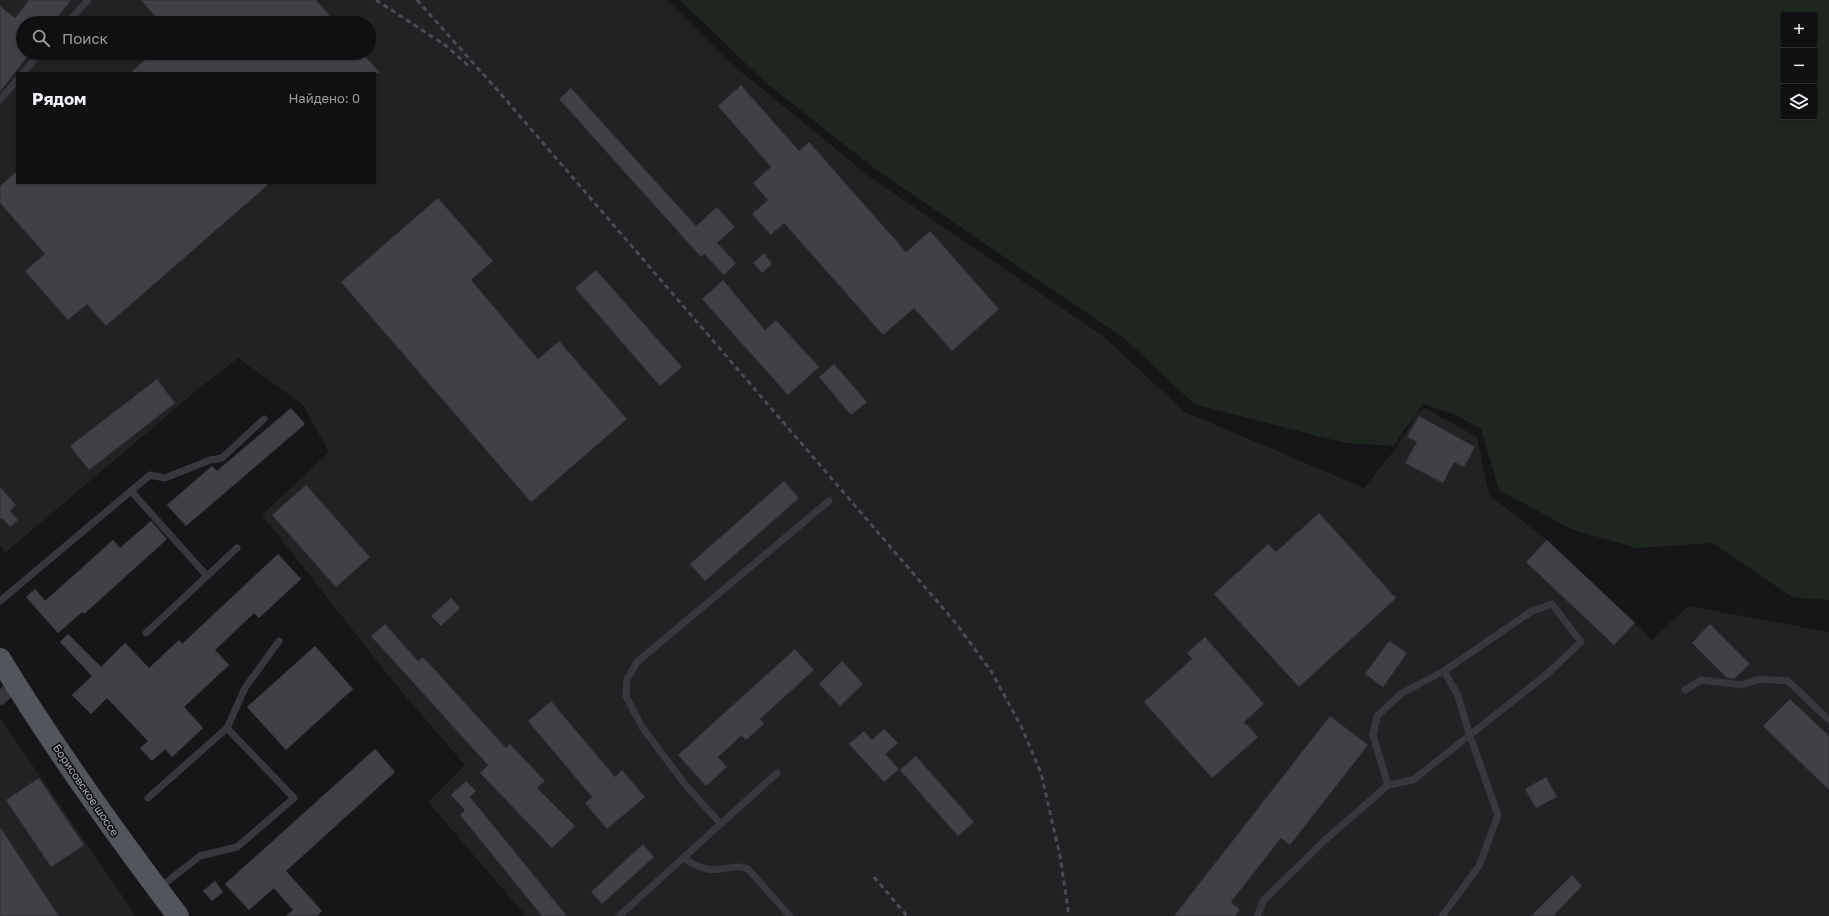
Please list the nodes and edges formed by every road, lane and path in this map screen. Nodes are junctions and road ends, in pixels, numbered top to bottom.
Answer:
1 (88, 0) edge
2 (73, 16) edge
3 (34, 60) edge
4 (24, 72) edge
5 (16, 81) edge
6 (0, 100) edge
7 (264, 419) dead end
8 (131, 491) junction
9 (829, 501) dead end
10 (237, 548) dead end
11 (207, 576) junction
12 (0, 601) edge
13 (146, 633) dead end
14 (279, 641) dead end
15 (0, 659) edge
16 (1444, 671) junction
17 (1685, 690) dead end
18 (8, 691) edge
19 (1829, 720) edge
20 (227, 728) junction
21 (1470, 736) junction
22 (777, 773) dead end
23 (1388, 785) junction
24 (148, 798) dead end
25 (721, 824) junction
26 (683, 858) junction
27 (157, 889) junction
28 (178, 916) edge
29 (619, 916) edge
30 (790, 916) edge
31 (1257, 916) edge
32 (1442, 916) edge

1 - 2 lane
3 - 4 lane
5 - 6 lane
7 - 8 lane
8 - 11 lane
8 - 12 lane
9 - 25 lane
10 - 11 lane
11 - 13 lane
14 - 20 lane
15 - 18 main road, Борисовское шоссе
16 - 21 lane
16 - 21 lane
16 - 23 lane
17 - 19 lane
18 - 27 main road, Борисовское шоссе
20 - 24 lane
20 - 27 lane
21 - 23 lane
21 - 32 lane
22 - 25 lane
23 - 31 lane
25 - 26 lane
26 - 29 lane
26 - 30 lane
27 - 28 main road, Борисовское шоссе

